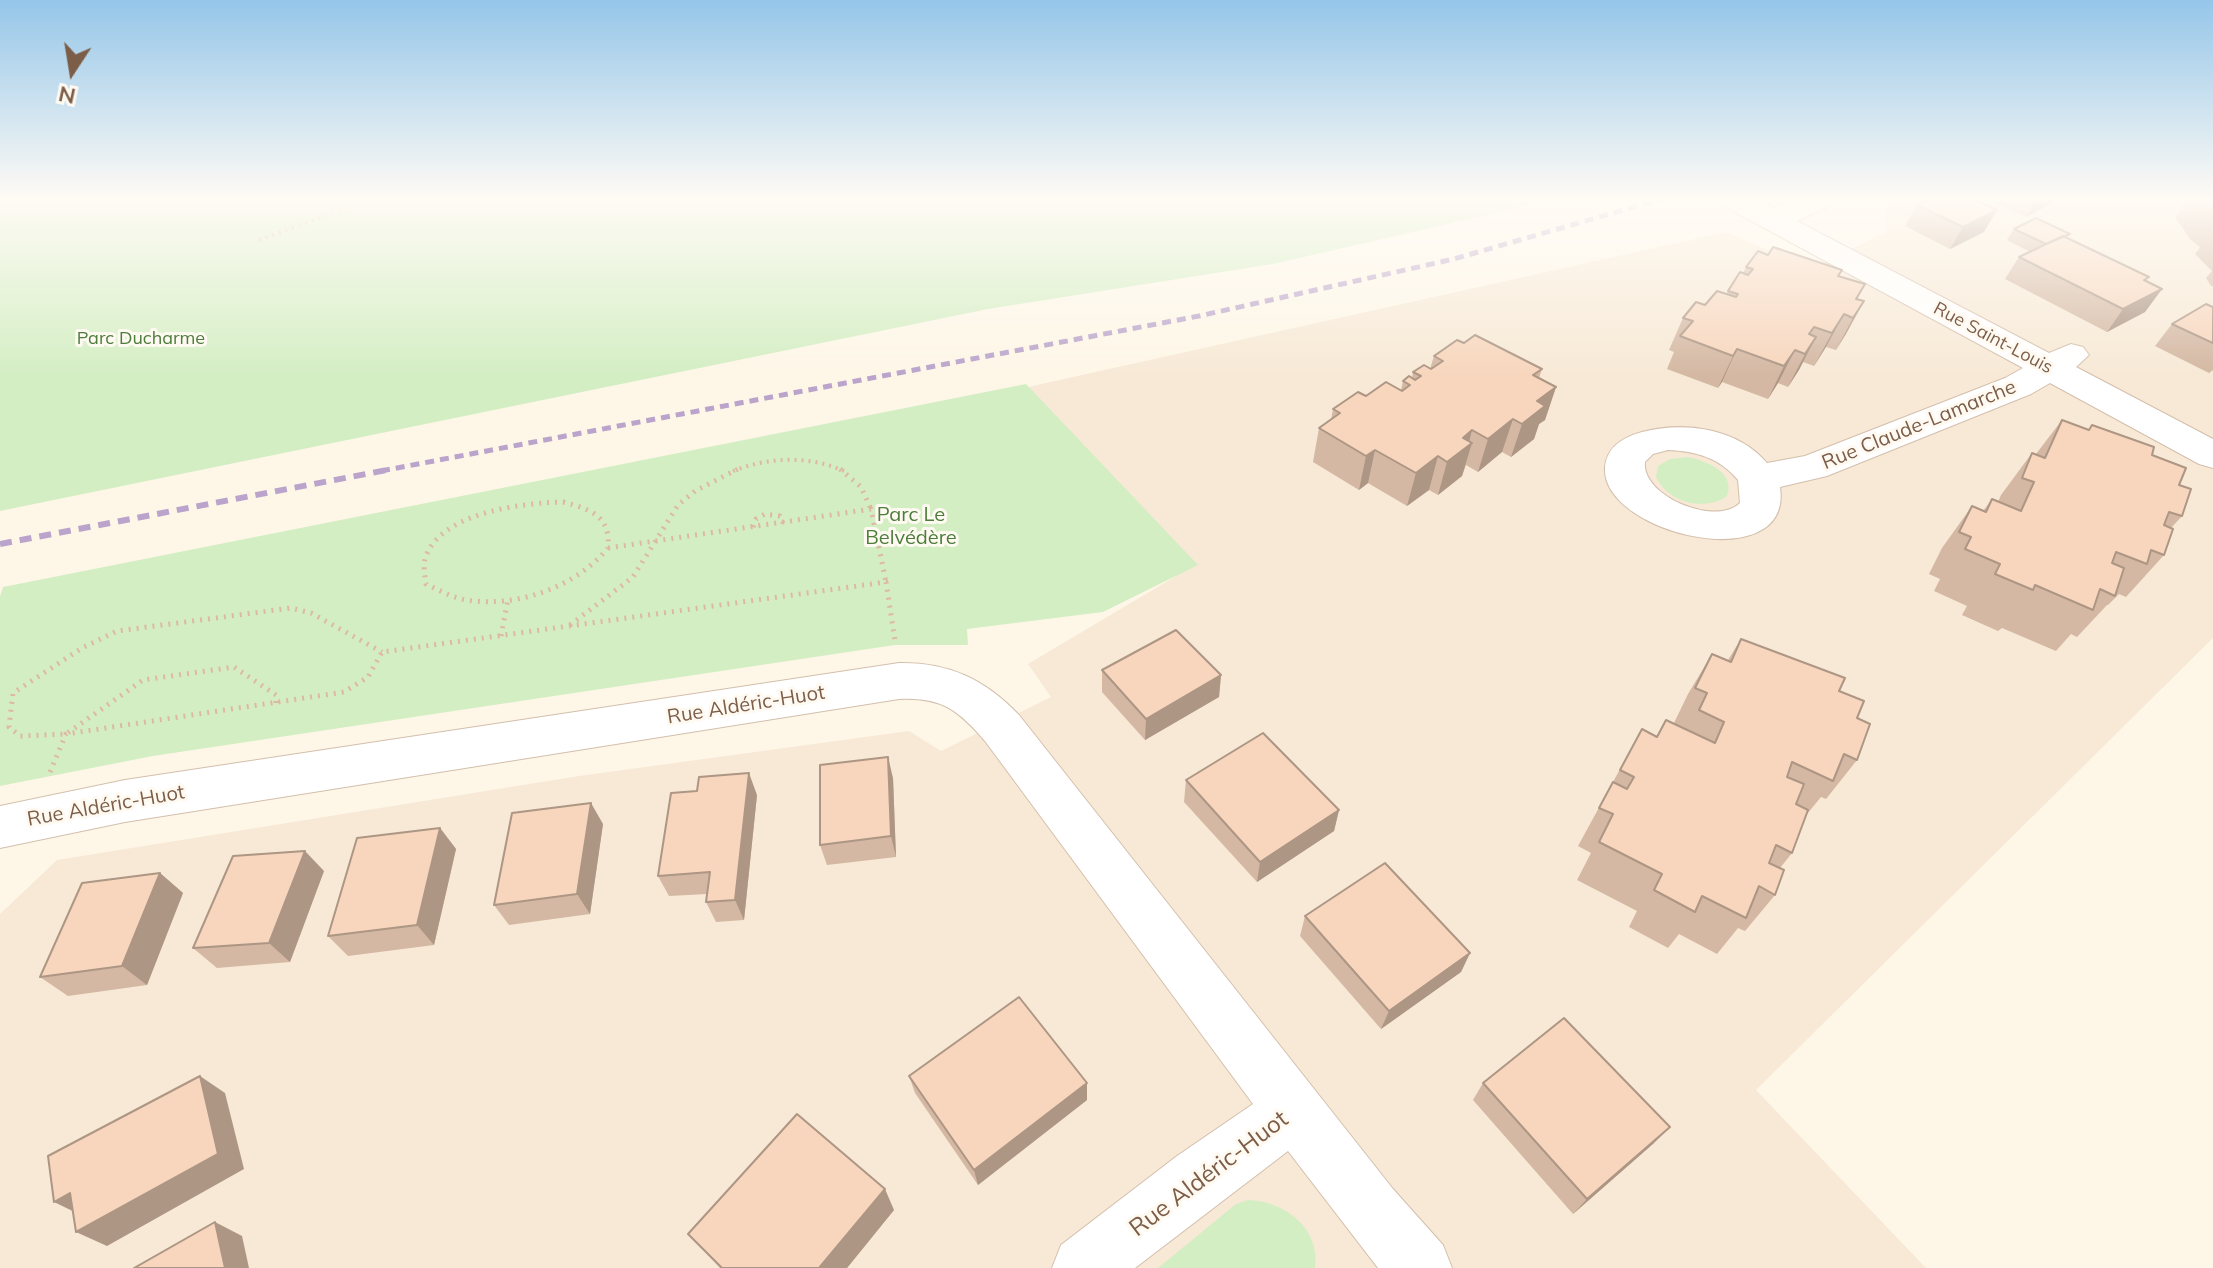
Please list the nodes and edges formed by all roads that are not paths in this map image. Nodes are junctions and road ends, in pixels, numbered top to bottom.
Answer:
1 (1881, 257) edge
2 (2062, 361) junction
3 (2213, 426) edge
4 (2213, 455) edge
5 (1758, 478) dead end
6 (0, 827) edge
7 (1295, 1110) junction
8 (1416, 1267) edge
9 (1084, 1268) edge

1 - 2 street, Rue Saint-Louis
2 - 3 street, Rue Saint-Louis
2 - 4 street, Rue Saint-Louis
2 - 5 street, Rue Claude-Lamarche
6 - 7 street, Rue Aldéric-Huot
7 - 8 street, Rue Aldéric-Huot
7 - 9 street, Rue Aldéric-Huot

